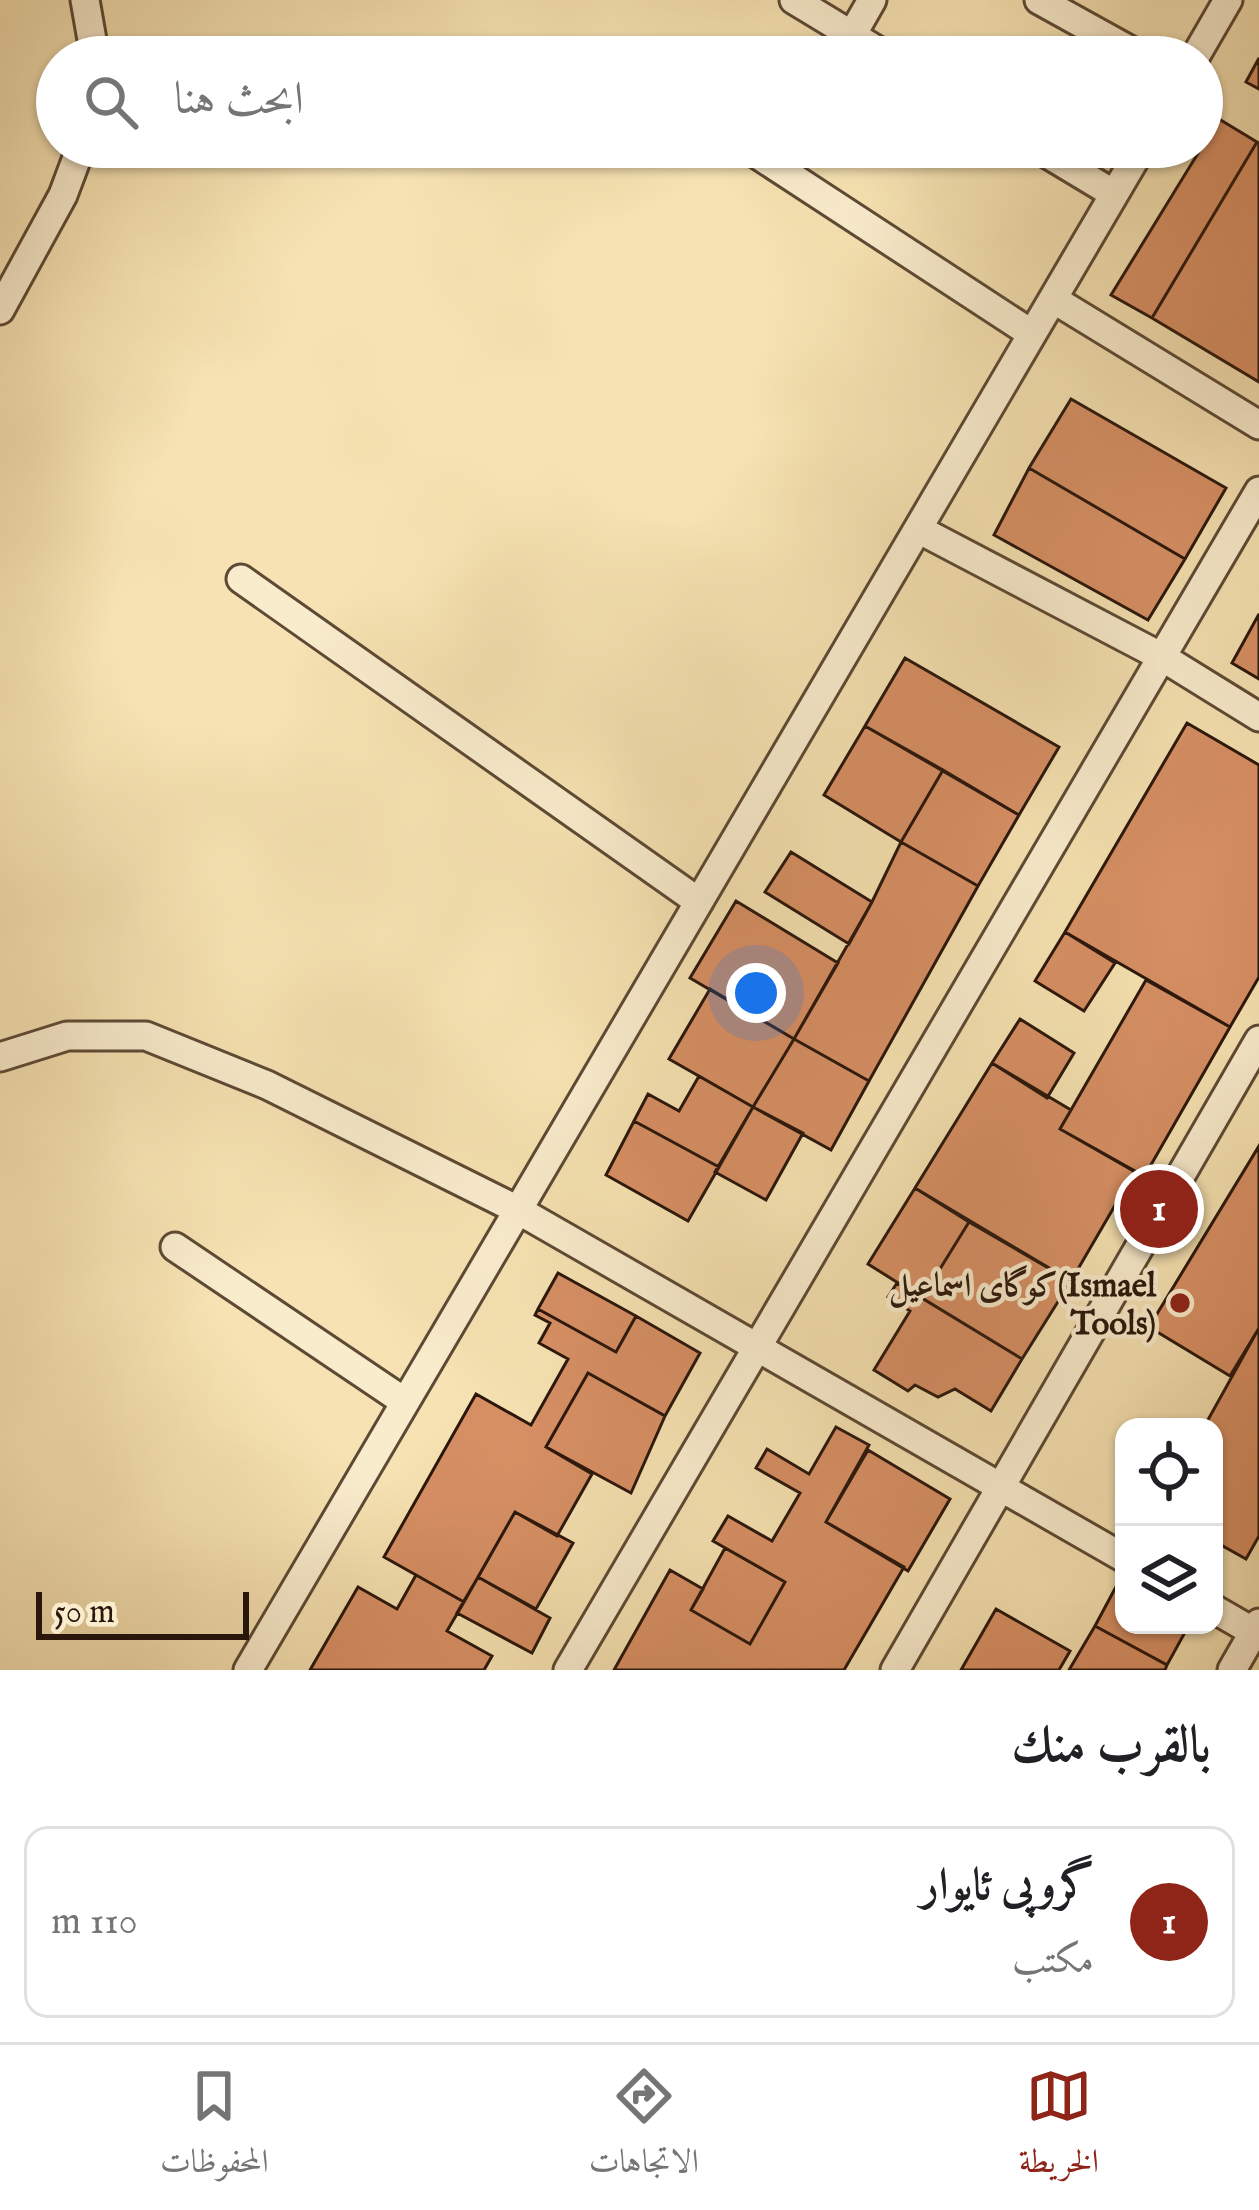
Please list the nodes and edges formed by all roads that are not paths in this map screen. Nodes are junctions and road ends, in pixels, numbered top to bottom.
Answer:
1 (85, 0) edge
2 (794, 0) edge
3 (872, 0) edge
4 (1039, 0) edge
5 (1228, 0) edge
6 (852, 35) joint
7 (91, 36) edge
8 (1104, 36) edge
9 (1207, 36) edge
10 (73, 168) edge
11 (778, 168) edge
12 (1071, 168) edge
13 (1129, 168) edge
14 (1114, 194) junction
15 (1053, 298) junction
16 (0, 310) edge
17 (1032, 334) junction
18 (1259, 425) edge
19 (1259, 491) edge
20 (918, 529) junction
21 (241, 579) dead end
22 (1162, 657) junction
23 (1259, 717) edge
24 (698, 902) junction
25 (1259, 1040) edge
26 (0, 1058) edge
27 (518, 1210) junction
28 (175, 1247) dead end
29 (757, 1347) junction
30 (405, 1402) junction
31 (1000, 1487) junction
32 (1115, 1553) edge
33 (1223, 1613) edge
34 (1257, 1630) edge
35 (248, 1670) edge
36 (568, 1670) edge
37 (895, 1670) edge
38 (1232, 1670) edge

1 - 7 street
2 - 6 street
3 - 6 street
4 - 8 street
5 - 9 street
10 - 16 street
11 - 17 street
12 - 14 street
13 - 14 street
14 - 15 street
15 - 17 street
15 - 18 street
17 - 20 street
19 - 22 street
20 - 22 street
20 - 24 street
21 - 24 street
22 - 23 street
22 - 29 street
24 - 27 street
25 - 31 street
26 - 27 street
27 - 29 street
27 - 30 street
28 - 30 street
29 - 31 street
29 - 36 street
30 - 35 street
31 - 32 street
31 - 37 street
33 - 34 street
34 - 38 street

